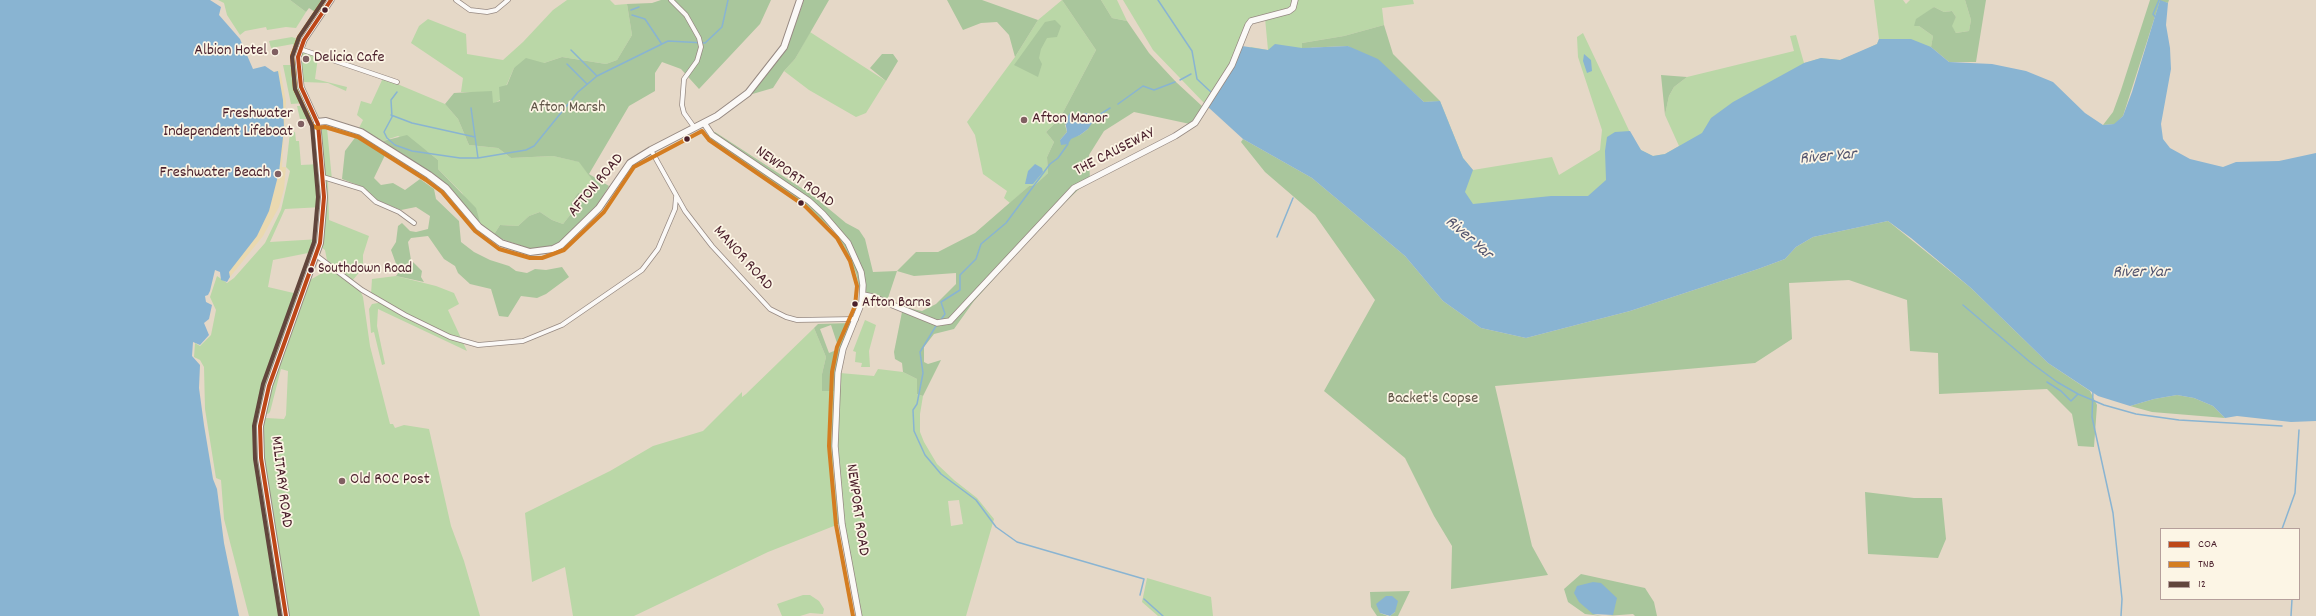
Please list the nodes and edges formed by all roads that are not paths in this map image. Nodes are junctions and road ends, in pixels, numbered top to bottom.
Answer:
1 (331, 0) edge
2 (456, 0) edge
3 (508, 0) edge
4 (671, 0) edge
5 (800, 0) edge
6 (1295, 0) edge
7 (300, 49) junction
8 (398, 82) dead end
9 (317, 122) junction
10 (704, 123) junction
11 (694, 128) junction
12 (651, 150) junction
13 (323, 177) junction
14 (676, 196) junction
15 (674, 210) junction
16 (685, 211) junction
17 (414, 223) dead end
18 (317, 256) junction
19 (863, 295) junction
20 (856, 319) junction
21 (286, 616) edge
22 (859, 616) edge

1 - 7 street
2 - 3 street
4 - 11 street
5 - 10 main road, AFTON ROAD
6 - 19 street, THE CAUSEWAY
7 - 8 street
7 - 9 street
9 - 12 main road, AFTON ROAD
9 - 13 main road, MILITARY ROAD
10 - 11 main road, AFTON ROAD
10 - 19 street, NEWPORT ROAD
11 - 12 main road, AFTON ROAD
12 - 14 street, MANOR ROAD
13 - 17 street
13 - 18 main road, MILITARY ROAD
14 - 15 street
14 - 16 street, MANOR ROAD
15 - 16 street
15 - 18 street
16 - 20 street, MANOR ROAD
18 - 21 main road, MILITARY ROAD
19 - 20 street, NEWPORT ROAD
20 - 22 street, NEWPORT ROAD

